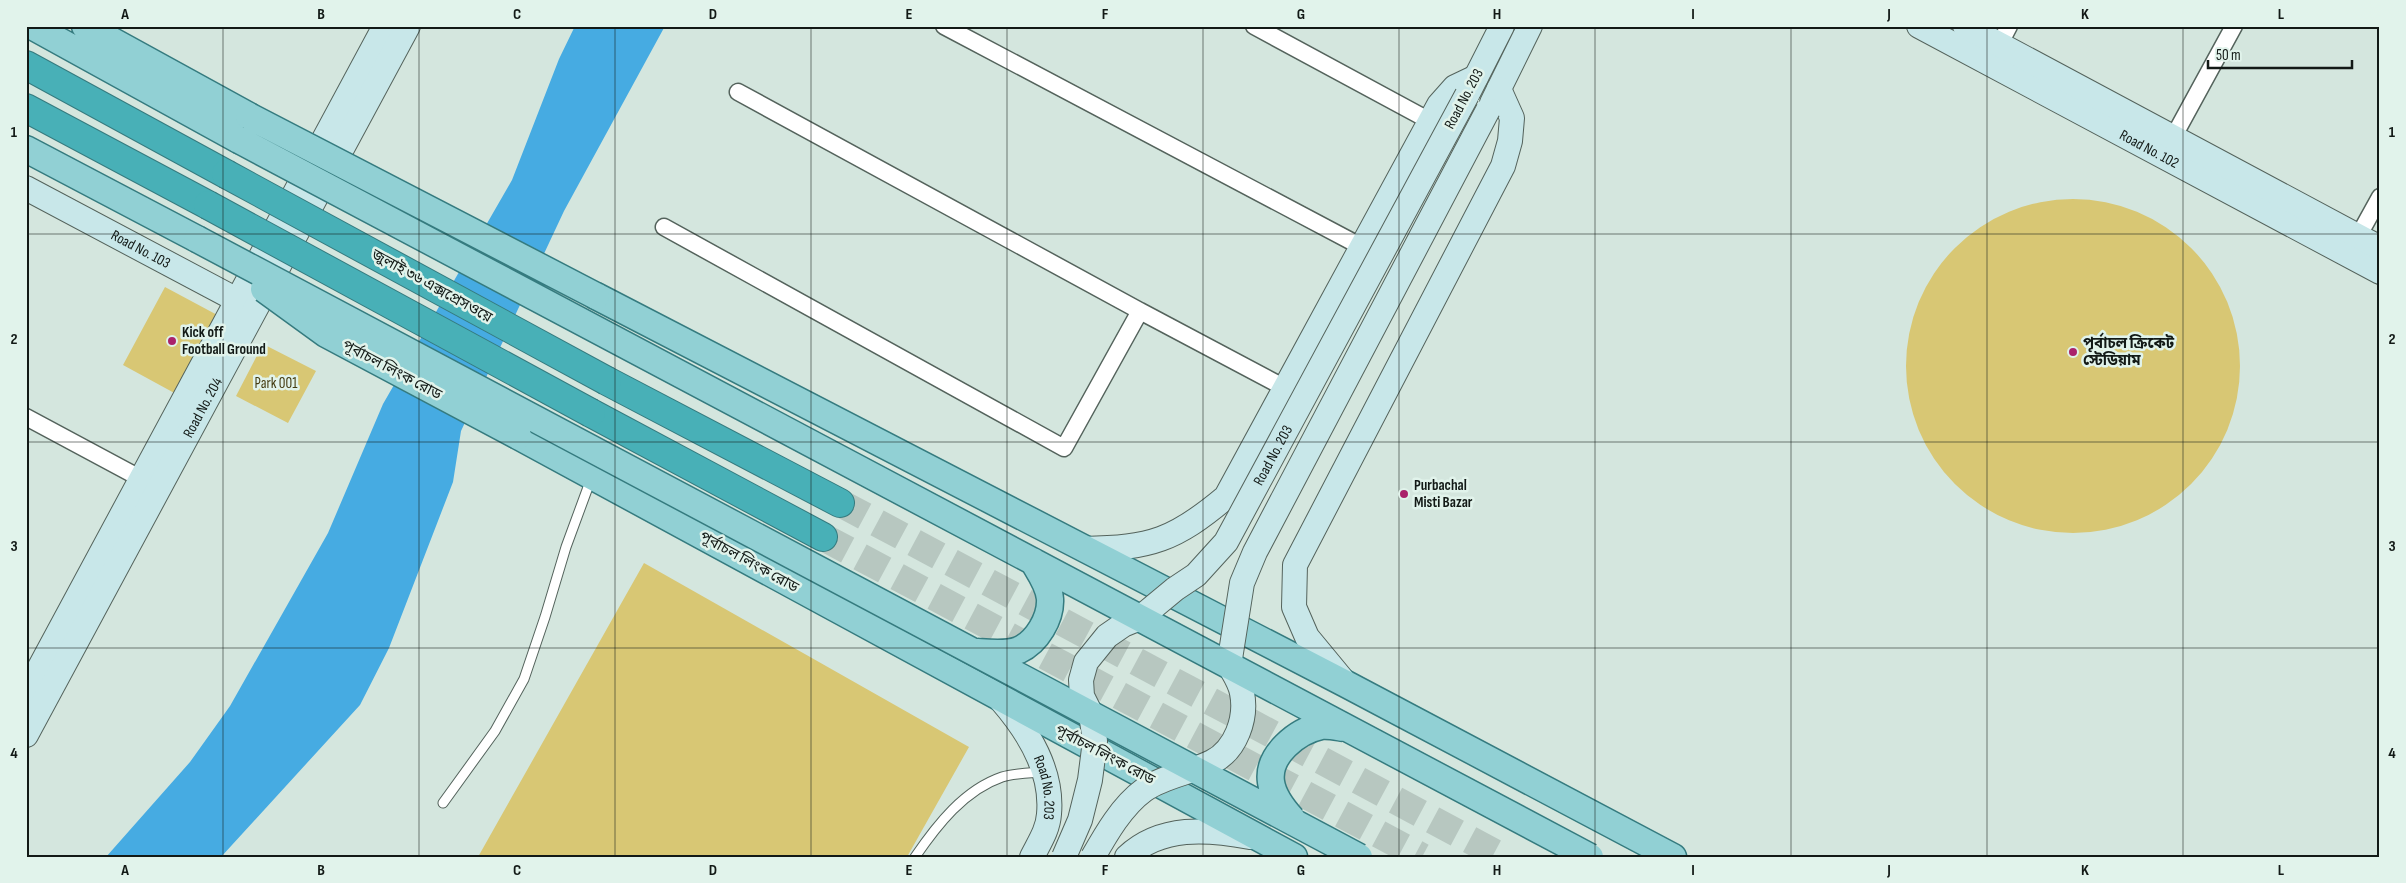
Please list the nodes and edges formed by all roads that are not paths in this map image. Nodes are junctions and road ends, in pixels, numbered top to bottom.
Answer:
1 (32, 26) edge
2 (85, 26) edge
3 (385, 26) edge
4 (408, 26) edge
5 (944, 26) edge
6 (1254, 26) edge
7 (1502, 26) edge
8 (1530, 26) edge
9 (1919, 26) edge
10 (1965, 26) edge
11 (2234, 26) edge
12 (1999, 45) edge
13 (26, 65) edge
14 (1471, 86) junction
15 (1499, 89) junction
16 (738, 92) dead end
17 (26, 108) edge
18 (1430, 122) junction
19 (244, 128) junction
20 (2168, 147) junction
21 (26, 150) edge
22 (26, 188) edge
23 (2380, 197) edge
24 (664, 227) dead end
25 (206, 244) junction
26 (2353, 246) junction
27 (1362, 247) junction
28 (2380, 248) edge
29 (2380, 272) edge
30 (247, 306) junction
31 (1140, 311) junction
32 (1287, 389) junction
33 (26, 417) edge
34 (592, 476) junction
35 (150, 484) junction
36 (840, 503) tunnel mouth
37 (823, 537) tunnel mouth
38 (1084, 549) junction
39 (1033, 561) junction
40 (1140, 618) junction
41 (974, 652) junction
42 (1229, 665) junction
43 (1346, 684) junction
44 (26, 693) edge
45 (998, 697) junction
46 (1091, 714) junction
47 (1347, 728) junction
48 (26, 735) edge
49 (1193, 769) junction
50 (1044, 772) junction
51 (443, 803) dead end
52 (1298, 824) junction
53 (1262, 839) junction
54 (915, 857) edge
55 (1032, 857) edge
56 (1064, 857) edge
57 (1093, 857) edge
58 (1127, 857) edge
59 (1294, 857) edge
60 (1359, 857) edge
61 (1590, 857) edge
62 (1672, 857) edge

1 - 19 main road
2 - 19 main road
3 - 30 street, Road No. 204
4 - 30 street, Road No. 204
5 - 27 street
6 - 18 street
7 - 14 street, Road No. 203
8 - 15 street, Road No. 203
9 - 12 street, Road No. 102
10 - 12 street, Road No. 102
11 - 20 street
12 - 20 street, Road No. 102
13 - 36 highway, জুলাই ৩৬ এক্সপ্রেসওয়ে, bridge
14 - 18 street, Road No. 203
14 - 40 street, Road No. 203, bridge
15 - 42 street, Road No. 203, bridge
15 - 43 street, Road No. 203
16 - 31 street
17 - 37 highway, bridge
18 - 27 street, Road No. 203
19 - 38 main road, bridge
19 - 39 main road, bridge
20 - 26 street, Road No. 102
21 - 25 main road, পূর্বাচল লিংক রোড
22 - 30 street, Road No. 103
23 - 26 street
24 - 31 street
25 - 34 main road, পূর্বাচল লিংক রোড, bridge
25 - 41 main road, bridge
26 - 28 street, Road No. 102
26 - 29 street, Road No. 102
27 - 32 street, Road No. 203
30 - 35 street, Road No. 204
31 - 32 street
32 - 38 street, Road No. 203
33 - 35 street
34 - 45 main road, পূর্বাচল লিংক রোড
34 - 51 lane
35 - 44 street, Road No. 204
35 - 48 street, Road No. 204
38 - 43 main road
39 - 40 main road, bridge
39 - 41 main road, bridge
40 - 42 main road, bridge
40 - 46 street, Road No. 203, bridge
41 - 46 main road, bridge
42 - 47 main road, bridge
42 - 49 street, bridge
43 - 62 main road
45 - 50 street, Road No. 203
45 - 53 main road, পূর্বাচল লিংক রোড
46 - 49 main road, bridge
46 - 56 street, Road No. 203, bridge
47 - 52 main road, bridge
47 - 61 main road, bridge
49 - 52 main road, bridge
49 - 57 street, bridge
50 - 54 lane
50 - 55 street, Road No. 203
52 - 60 main road, bridge
53 - 58 street
53 - 59 main road, পূর্বাচল লিংক রোড

